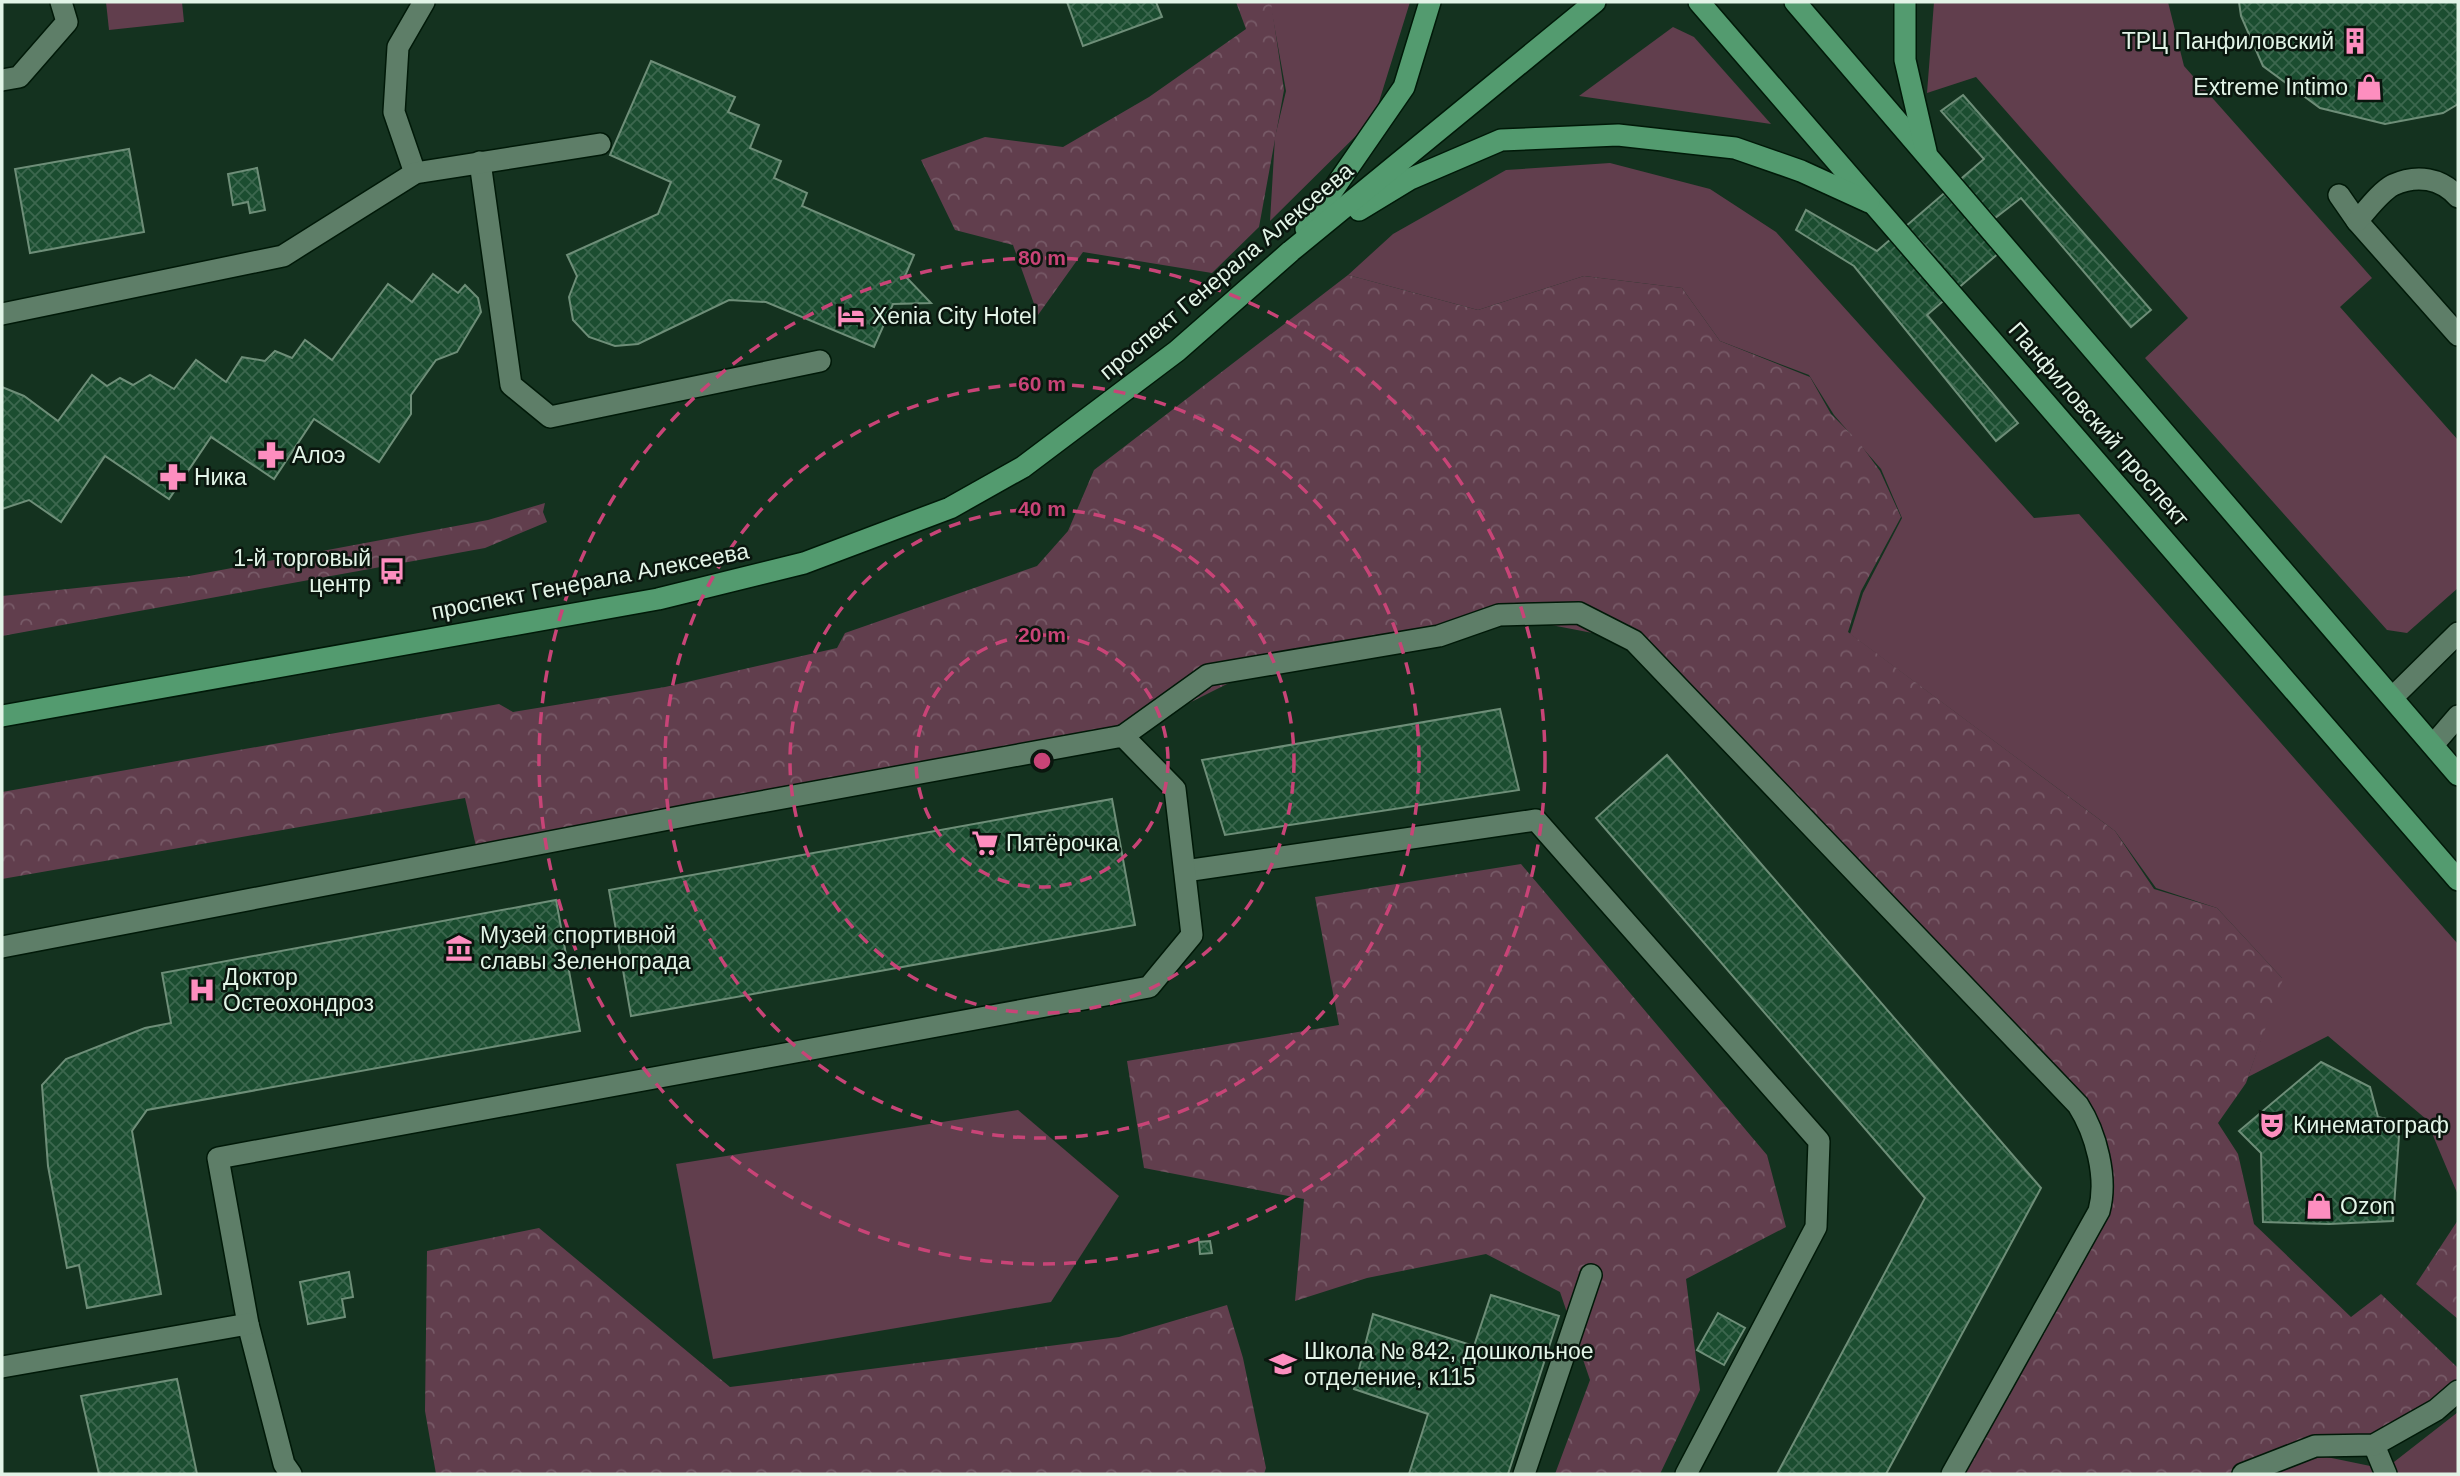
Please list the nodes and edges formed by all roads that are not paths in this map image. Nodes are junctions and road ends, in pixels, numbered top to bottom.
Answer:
1 (61, 2) edge
2 (424, 2) edge
3 (1430, 2) edge
4 (1595, 2) edge
5 (1699, 2) edge
6 (1795, 2) edge
7 (1905, 2) edge
8 (2, 80) edge
9 (600, 145) dead end
10 (1927, 153) junction
11 (480, 162) junction
12 (415, 173) junction
13 (2339, 195) dead end
14 (2458, 197) edge
15 (1874, 204) junction
16 (2357, 221) junction
17 (1291, 251) junction
18 (2, 314) edge
19 (2458, 335) edge
20 (820, 361) dead end
21 (2458, 633) edge
22 (2394, 696) junction
23 (2, 716) edge
24 (2458, 716) edge
25 (1123, 736) junction
26 (2434, 745) junction
27 (2458, 775) edge
28 (1185, 872) junction
29 (2458, 880) edge
30 (2, 947) edge
31 (1591, 1275) dead end
32 (248, 1324) junction
33 (2, 1367) edge
34 (2458, 1391) edge
35 (2374, 1445) junction
36 (291, 1474) edge
37 (1524, 1474) edge
38 (1686, 1474) edge
39 (1952, 1474) edge
40 (2242, 1474) edge
41 (2386, 1474) edge

1 - 8 lane
2 - 12 lane
3 - 17 main road
4 - 17 main road, проспект Генерала Алексеева
5 - 15 main road, Панфиловский проспект
6 - 10 main road, Панфиловский проспект
7 - 10 main road
9 - 11 lane
10 - 22 main road, Панфиловский проспект
11 - 12 lane
11 - 20 lane
12 - 18 lane
13 - 16 lane
14 - 16 lane
15 - 17 main road
15 - 29 main road, Панфиловский проспект
16 - 19 lane
17 - 23 main road, проспект Генерала Алексеева
21 - 22 lane
22 - 26 main road, Панфиловский проспект
24 - 26 lane
25 - 28 lane
25 - 30 lane
25 - 39 lane
26 - 27 main road, Панфиловский проспект
28 - 32 lane
28 - 38 lane
31 - 37 lane
32 - 33 lane
32 - 36 lane
34 - 35 lane
35 - 40 lane
35 - 41 lane

